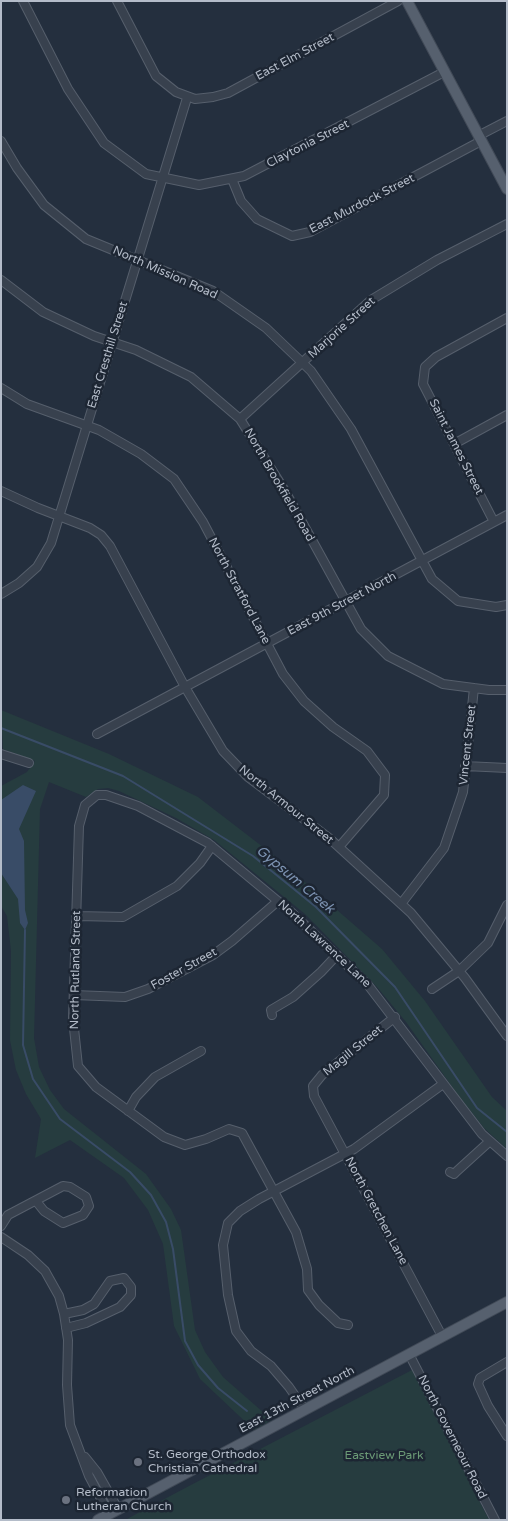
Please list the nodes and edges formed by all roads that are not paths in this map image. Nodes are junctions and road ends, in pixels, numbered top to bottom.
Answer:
1 (23, 1) edge
2 (117, 1) edge
3 (398, 1) edge
4 (407, 1) edge
5 (444, 72) junction
6 (187, 98) junction
7 (507, 120) edge
8 (479, 139) junction
9 (1, 141) edge
10 (164, 178) junction
11 (232, 179) junction
12 (507, 189) edge
13 (507, 224) edge
14 (136, 259) junction
15 (1, 280) edge
16 (507, 318) edge
17 (113, 342) junction
18 (303, 363) junction
19 (1, 388) edge
20 (507, 415) edge
21 (240, 419) junction
22 (87, 426) junction
23 (454, 444) junction
24 (1, 491) edge
25 (60, 515) junction
26 (507, 515) edge
27 (494, 522) junction
28 (420, 562) junction
29 (1, 594) edge
30 (345, 602) junction
31 (507, 605) edge
32 (266, 644) junction
33 (185, 687) junction
34 (474, 688) junction
35 (507, 690) edge
36 (97, 734) dead end
37 (1, 754) edge
38 (29, 762) dead end
39 (465, 766) junction
40 (507, 768) edge
41 (93, 798) joint
42 (212, 846) junction
43 (339, 847) junction
44 (278, 901) junction
45 (401, 904) junction
46 (507, 905) edge
47 (77, 916) junction
48 (337, 955) junction
49 (459, 971) junction
50 (432, 989) dead end
51 (74, 995) junction
52 (272, 1014) dead end
53 (395, 1017) junction
54 (507, 1036) edge
55 (201, 1051) dead end
56 (443, 1084) junction
57 (313, 1086) joint
58 (128, 1111) junction
59 (490, 1141) junction
60 (345, 1153) junction
61 (507, 1156) edge
62 (450, 1172) dead end
63 (274, 1191) junction
64 (36, 1201) junction
65 (1, 1226) edge
66 (3, 1238) edge
67 (1, 1247) edge
68 (507, 1302) edge
69 (64, 1314) junction
70 (348, 1326) dead end
71 (66, 1328) junction
72 (442, 1336) junction
73 (409, 1354) junction
74 (507, 1362) edge
75 (305, 1410) junction
76 (507, 1436) edge
77 (114, 1511) junction
78 (98, 1520) edge
79 (495, 1520) edge

1 - 10 street, Claytonia Street
2 - 6 street
3 - 6 street, East Elm Street
4 - 5 main road
5 - 8 main road
5 - 11 street, Claytonia Street
6 - 10 street, East Cresthill Street
7 - 8 street, East Murdock Street
8 - 11 street, East Murdock Street
8 - 12 main road
9 - 14 street, North Mission Road
10 - 11 street, Claytonia Street
10 - 14 street, East Cresthill Street
13 - 18 street, Marjorie Street
14 - 17 street, East Cresthill Street
14 - 18 street, North Mission Road
15 - 17 street, North Brookfield Road
16 - 23 street, Saint James Street
17 - 21 street, North Brookfield Road
17 - 22 street, East Cresthill Street
18 - 21 street, Marjorie Street
18 - 28 street, North Mission Road
19 - 22 street, North Stratford Lane
20 - 23 street
21 - 30 street, North Brookfield Road
22 - 25 street, East Cresthill Street
22 - 32 street, North Stratford Lane
23 - 27 street, Saint James Street
24 - 25 street, North Armour Street
25 - 29 street, East Cresthill Street
25 - 33 street, North Armour Street
26 - 27 street, East 9th Street North
27 - 28 street, East 9th Street North
28 - 30 street, East 9th Street North
28 - 31 street, North Mission Road
30 - 32 street, East 9th Street North
30 - 34 street, North Brookfield Road
32 - 33 street, East 9th Street North
32 - 43 street, North Stratford Lane
33 - 36 street, East 9th Street North
33 - 43 street, North Armour Street
34 - 35 street, North Brookfield Road
34 - 39 street, Vincent Street
37 - 38 street
39 - 40 street
39 - 45 street, Vincent Street
41 - 42 street, North Lawrence Lane
41 - 47 street, North Rutland Street
42 - 44 street, North Lawrence Lane
42 - 47 street
43 - 45 street, North Armour Street
44 - 48 street, North Lawrence Lane
44 - 51 street, Foster Street
45 - 49 street, North Armour Street
46 - 49 street
47 - 51 street, North Rutland Street
48 - 52 street
48 - 53 street, North Lawrence Lane
49 - 50 street
49 - 54 street, North Armour Street
51 - 58 street, North Rutland Street
53 - 56 street, North Lawrence Lane
53 - 57 street, Magill Street
55 - 58 street
56 - 59 street, North Lawrence Lane
56 - 60 street
57 - 60 street, North Gretchen Lane
58 - 63 street, North Rutland Street
59 - 61 street, North Lawrence Lane
59 - 62 street
60 - 63 street
60 - 72 street, North Gretchen Lane
63 - 70 street, North Rutland Street
63 - 75 street
64 - 64 street
64 - 65 street
66 - 67 street
66 - 69 street
68 - 72 main road, East 13th Street North
69 - 71 street
69 - 71 street
71 - 77 street
72 - 73 main road, East 13th Street North
73 - 75 main road, East 13th Street North
73 - 79 street, North Governeour Road
74 - 76 street
75 - 77 main road, East 13th Street North
77 - 78 main road, East 13th Street North

